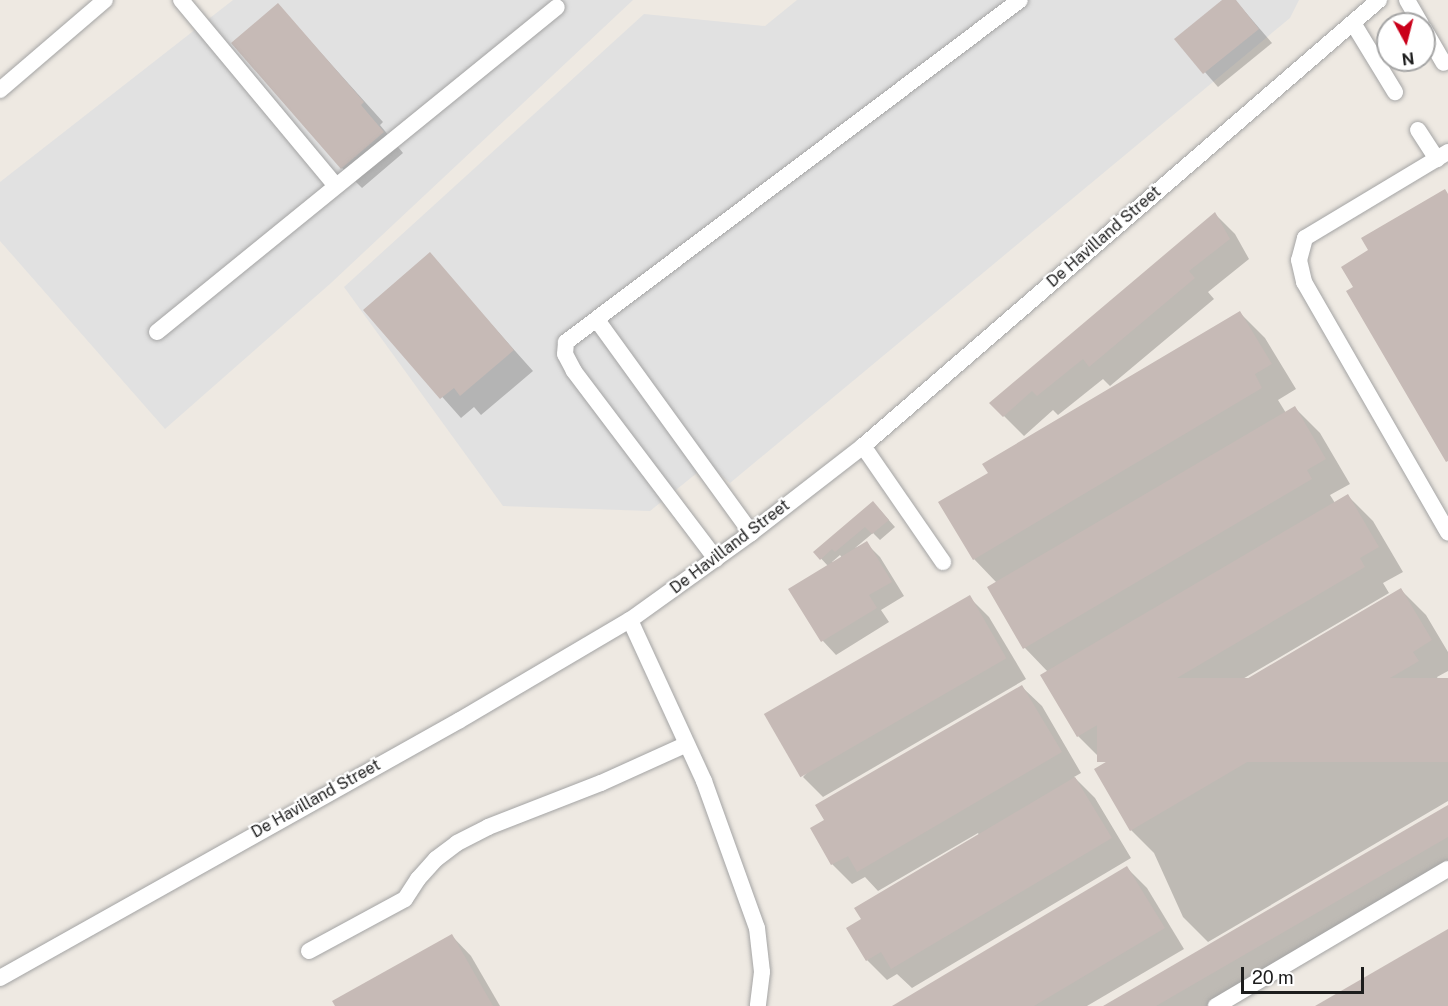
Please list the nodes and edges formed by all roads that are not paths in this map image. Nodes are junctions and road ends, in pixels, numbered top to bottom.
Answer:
1 (105, 0) edge
2 (181, 0) edge
3 (1020, 0) edge
4 (1379, 0) edge
5 (557, 7) dead end
6 (1353, 22) junction
7 (1436, 49) edge
8 (1444, 63) dead end
9 (0, 90) edge
10 (1395, 92) dead end
11 (1418, 130) dead end
12 (1442, 156) edge
13 (336, 186) junction
14 (597, 320) junction
15 (157, 332) dead end
16 (863, 446) junction
17 (1448, 532) edge
18 (751, 533) junction
19 (716, 559) junction
20 (943, 562) dead end
21 (630, 620) junction
22 (687, 744) junction
23 (1448, 869) edge
24 (309, 951) dead end
25 (0, 978) edge
26 (1220, 1005) edge
27 (758, 1006) edge

1 - 9 lane
2 - 13 lane
3 - 14 lane
4 - 6 lane, De Havilland Street
5 - 13 lane
6 - 10 lane
6 - 16 lane, De Havilland Street
7 - 8 lane
11 - 12 lane
12 - 17 lane
13 - 15 lane
14 - 18 lane
14 - 19 lane
16 - 18 lane, De Havilland Street
16 - 20 lane
18 - 19 lane, De Havilland Street
19 - 21 lane, De Havilland Street
21 - 22 lane
21 - 25 lane, De Havilland Street
22 - 24 lane
22 - 27 lane
23 - 26 lane

